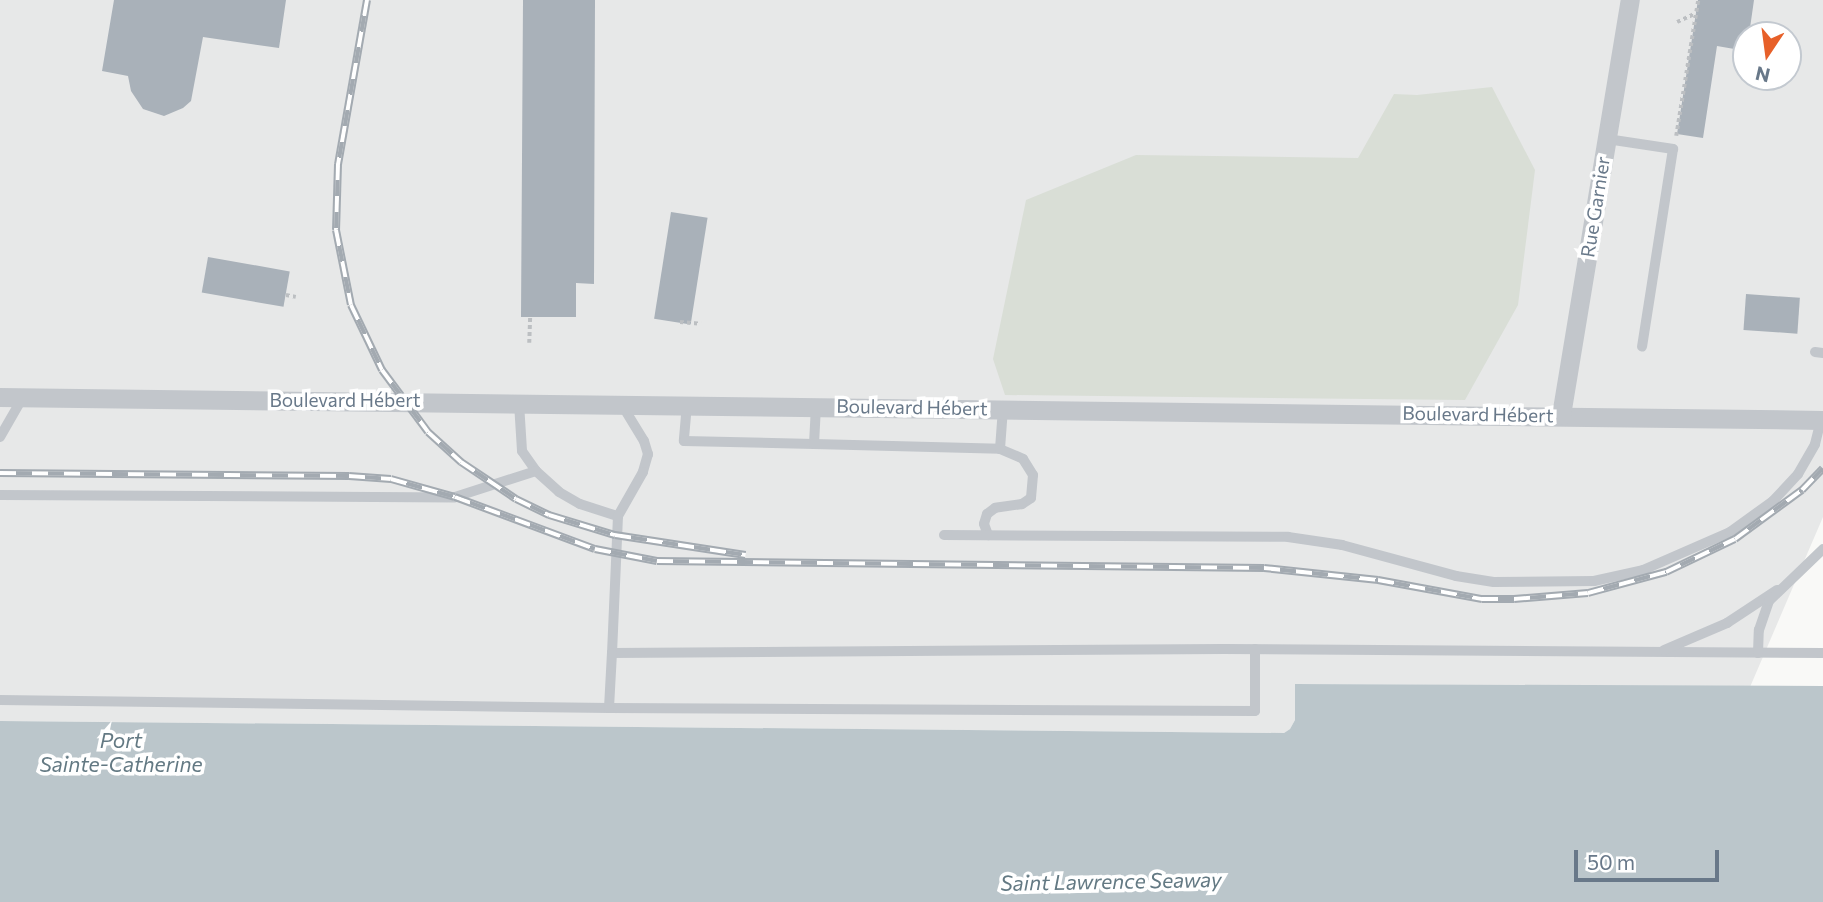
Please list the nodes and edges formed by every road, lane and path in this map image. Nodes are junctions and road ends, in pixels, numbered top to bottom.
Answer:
1 (1630, 0) edge
2 (1698, 0) edge
3 (1696, 13) junction
4 (1677, 22) dead end
5 (1677, 134) dead end
6 (1606, 139) junction
7 (286, 295) dead end
8 (296, 297) dead end
9 (530, 318) dead end
10 (680, 322) dead end
11 (701, 324) dead end
12 (529, 343) dead end
13 (1642, 346) dead end
14 (0, 397) edge
15 (23, 397) junction
16 (519, 402) junction
17 (621, 404) junction
18 (687, 404) junction
19 (816, 406) junction
20 (1003, 408) junction
21 (1561, 415) junction
22 (1822, 420) edge
23 (0, 437) edge
24 (814, 444) junction
25 (1000, 449) junction
26 (536, 471) junction
27 (0, 495) edge
28 (618, 516) junction
29 (944, 535) dead end
30 (988, 535) junction
31 (1823, 549) edge
32 (1777, 590) junction
33 (1255, 649) junction
34 (1654, 652) junction
35 (612, 653) junction
36 (1758, 653) junction
37 (1823, 653) edge
38 (0, 699) edge
39 (609, 708) junction

1 - 6 street, Rue Garnier
2 - 3 path
3 - 4 path
3 - 5 path
6 - 13 lane
6 - 21 street, Rue Garnier
7 - 8 path
9 - 12 path
10 - 11 path
14 - 15 street, Boulevard Hébert
15 - 16 street, Boulevard Hébert
15 - 23 lane
16 - 17 street, Boulevard Hébert
16 - 26 lane
17 - 18 street, Boulevard Hébert
17 - 28 lane
18 - 19 street, Boulevard Hébert
18 - 24 lane
19 - 20 street, Boulevard Hébert
19 - 24 lane
20 - 21 street, Boulevard Hébert
20 - 25 lane
21 - 22 street, Boulevard Hébert
22 - 30 lane
24 - 25 lane
25 - 30 lane
26 - 27 lane
26 - 28 lane
28 - 35 lane
29 - 30 lane
31 - 32 lane
32 - 34 lane
32 - 36 lane
33 - 34 lane
33 - 35 lane
33 - 39 lane
34 - 36 lane
35 - 39 lane
36 - 37 lane
38 - 39 lane

